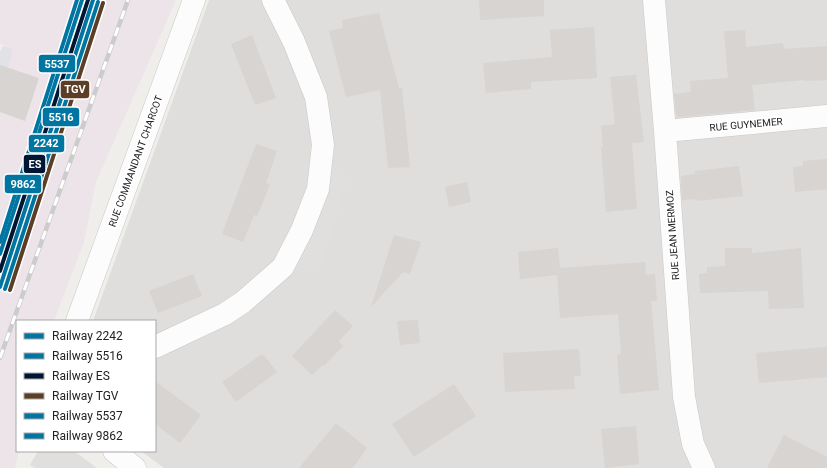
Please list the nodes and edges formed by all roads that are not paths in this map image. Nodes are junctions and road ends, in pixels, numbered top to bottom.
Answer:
1 (194, 0) edge
2 (273, 0) edge
3 (654, 0) edge
4 (827, 116) edge
5 (665, 131) junction
6 (77, 320) edge
7 (156, 346) edge
8 (115, 452) edge
9 (135, 468) edge
10 (704, 468) edge

1 - 6 street, RUE COMMANDANT CHARCOT
2 - 7 street
3 - 5 street, RUE JEAN MERMOZ
4 - 5 street, RUE GUYNEMER
5 - 10 street, RUE JEAN MERMOZ
8 - 9 street

